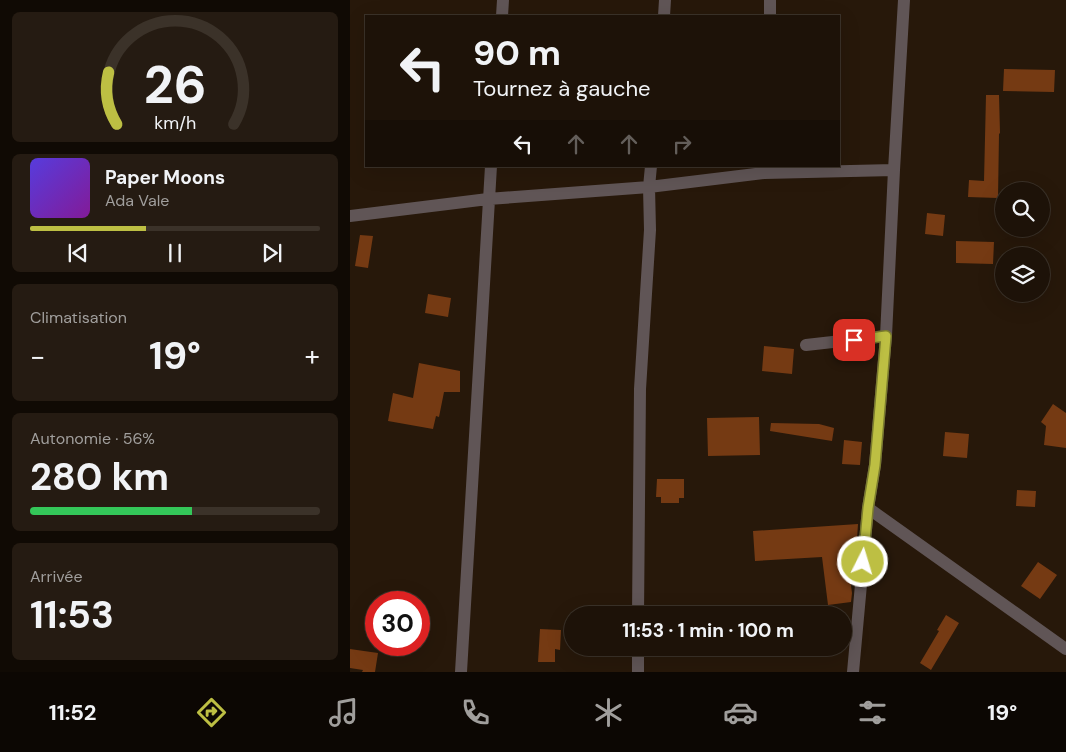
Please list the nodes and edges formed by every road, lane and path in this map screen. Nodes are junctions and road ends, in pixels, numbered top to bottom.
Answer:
1 (503, 0) edge
2 (665, 0) edge
3 (770, 0) edge
4 (904, 0) edge
5 (502, 15) edge
6 (664, 15) edge
7 (770, 15) edge
8 (491, 167) edge
9 (651, 167) edge
10 (764, 169) edge
11 (894, 170) junction
12 (649, 187) junction
13 (488, 200) junction
14 (350, 216) edge
15 (886, 336) junction
16 (806, 345) dead end
17 (868, 508) junction
18 (638, 606) edge
19 (1066, 649) edge
20 (638, 656) edge
21 (461, 672) edge
22 (638, 672) edge
23 (853, 672) edge

1 - 5 street
2 - 6 street
3 - 7 street
4 - 11 street
8 - 13 street
9 - 12 street
10 - 11 street
10 - 12 street
11 - 15 street
12 - 13 street
12 - 18 street
13 - 14 street
13 - 21 street
15 - 16 street
15 - 17 street
17 - 19 street
17 - 23 street
20 - 22 street

